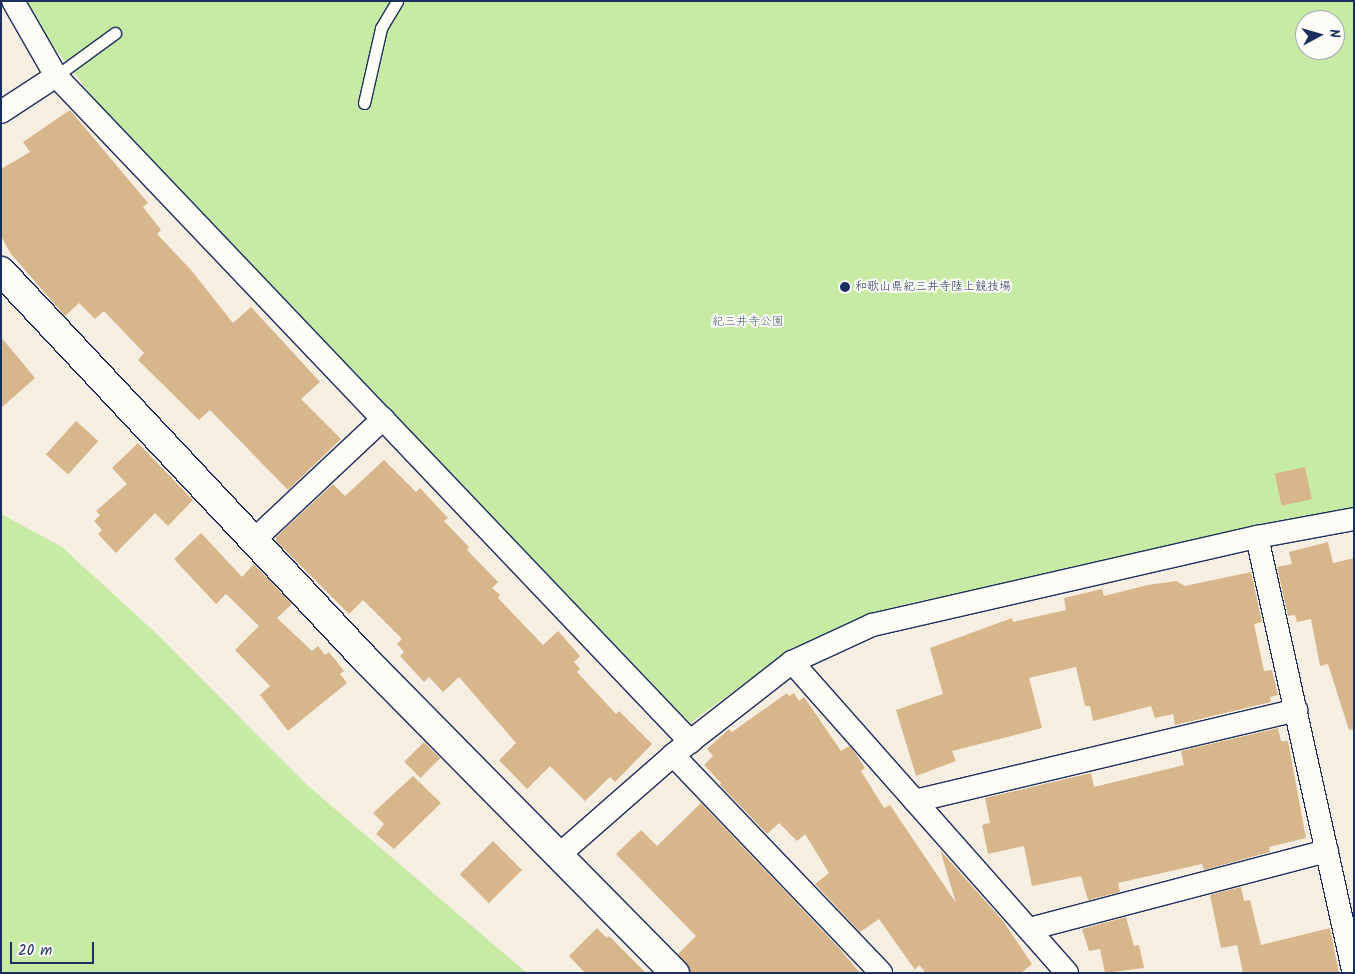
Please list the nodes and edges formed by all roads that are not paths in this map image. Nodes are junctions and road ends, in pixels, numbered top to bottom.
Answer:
1 (13, 1) edge
2 (397, 1) edge
3 (115, 32) dead end
4 (56, 76) junction
5 (364, 103) dead end
6 (1, 112) edge
7 (1, 271) edge
8 (383, 419) junction
9 (1354, 519) edge
10 (1257, 537) junction
11 (254, 540) junction
12 (792, 662) junction
13 (1296, 710) junction
14 (682, 749) junction
15 (915, 801) junction
16 (1327, 851) junction
17 (560, 854) junction
18 (1028, 929) junction
19 (675, 973) edge
20 (881, 973) edge
21 (1067, 973) edge
22 (1354, 973) edge

1 - 4 street
2 - 5 lane
3 - 4 lane
4 - 6 street
4 - 8 street
7 - 11 street
8 - 11 street
8 - 14 street
9 - 10 street
10 - 12 street
10 - 13 street
11 - 17 street
12 - 14 street
12 - 15 street
13 - 15 street
13 - 16 street
14 - 17 street
14 - 20 street
15 - 18 street
16 - 18 street
16 - 22 street
17 - 19 street
18 - 21 street

